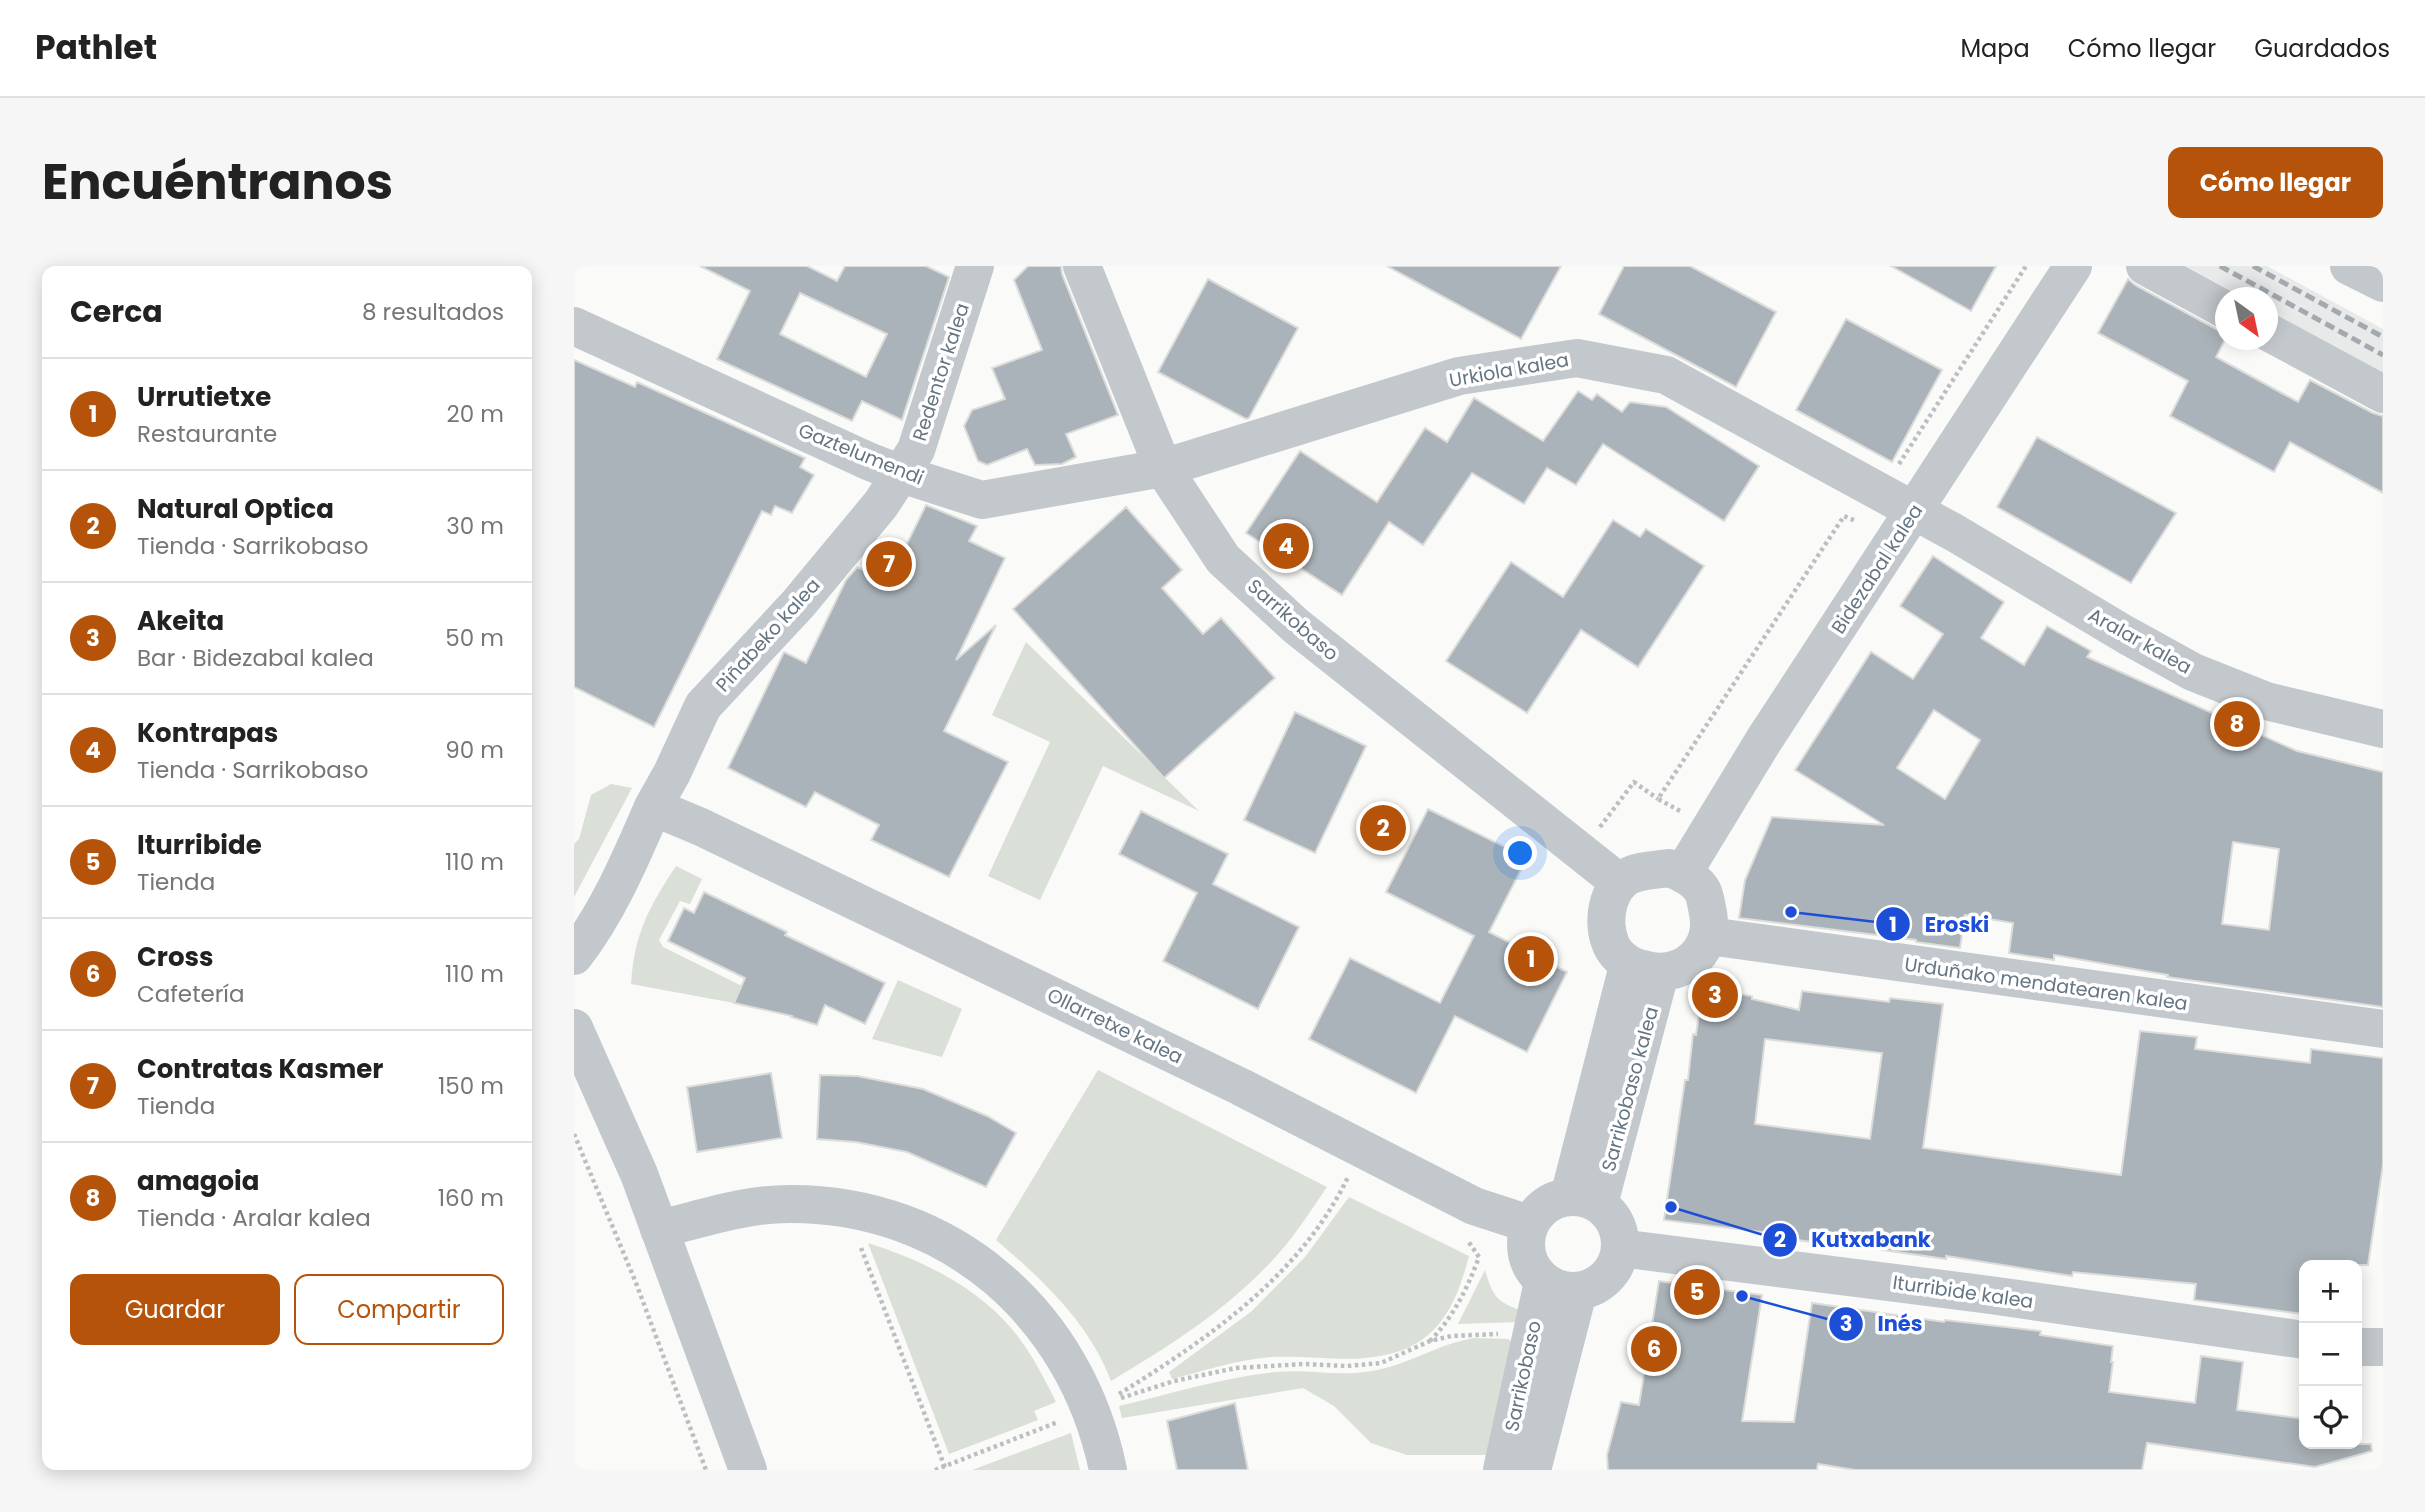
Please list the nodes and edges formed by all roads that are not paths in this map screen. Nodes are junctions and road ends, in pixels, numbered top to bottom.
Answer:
1 (975, 266) edge
2 (1082, 266) edge
3 (2073, 266) edge
4 (2145, 266) edge
5 (2349, 266) edge
6 (2383, 283) edge
7 (2215, 304) edge
8 (574, 326) edge
9 (2278, 338) edge
10 (2383, 394) edge
11 (1163, 468) junction
12 (901, 474) junction
13 (1915, 511) junction
14 (2383, 729) edge
15 (653, 807) junction
16 (1683, 873) junction
17 (1620, 883) junction
18 (1709, 936) junction
19 (574, 956) edge
20 (574, 966) edge
21 (1644, 969) junction
22 (574, 985) edge
23 (575, 1029) edge
24 (2383, 1029) edge
25 (1584, 1200) junction
26 (1529, 1224) junction
27 (659, 1229) junction
28 (1620, 1248) junction
29 (1561, 1287) junction
30 (2299, 1339) edge
31 (2362, 1347) edge
32 (2383, 1347) edge
33 (748, 1470) edge
34 (1108, 1470) edge
35 (1502, 1470) edge
36 (1532, 1470) edge

1 - 12 street, Redentor kalea
2 - 11 street, Sarrikobaso
3 - 13 street, Bidezabal kalea
4 - 7 street
5 - 6 street
8 - 12 street, Gaztelumendi
9 - 10 street
11 - 12 street, Gaztelumendi
11 - 13 street, Urkiola kalea
11 - 17 street, Sarrikobaso
12 - 15 street, Piñabeko kalea
13 - 14 street, Aralar kalea
13 - 16 street, Bidezabal kalea
15 - 19 street, Piñabeko kalea
15 - 26 street, Ollarretxe kalea
16 - 17 street
16 - 18 street
17 - 21 street
18 - 21 street
18 - 24 street, Urduñako mendatearen kalea
20 - 22 street
21 - 25 street, Sarrikobaso kalea
23 - 27 street
25 - 26 street
25 - 28 street
26 - 29 street
27 - 33 street
27 - 34 street
28 - 29 street
28 - 30 street, Iturribide kalea
29 - 35 street, Sarrikobaso
29 - 36 street, Sarrikobaso
31 - 32 street

